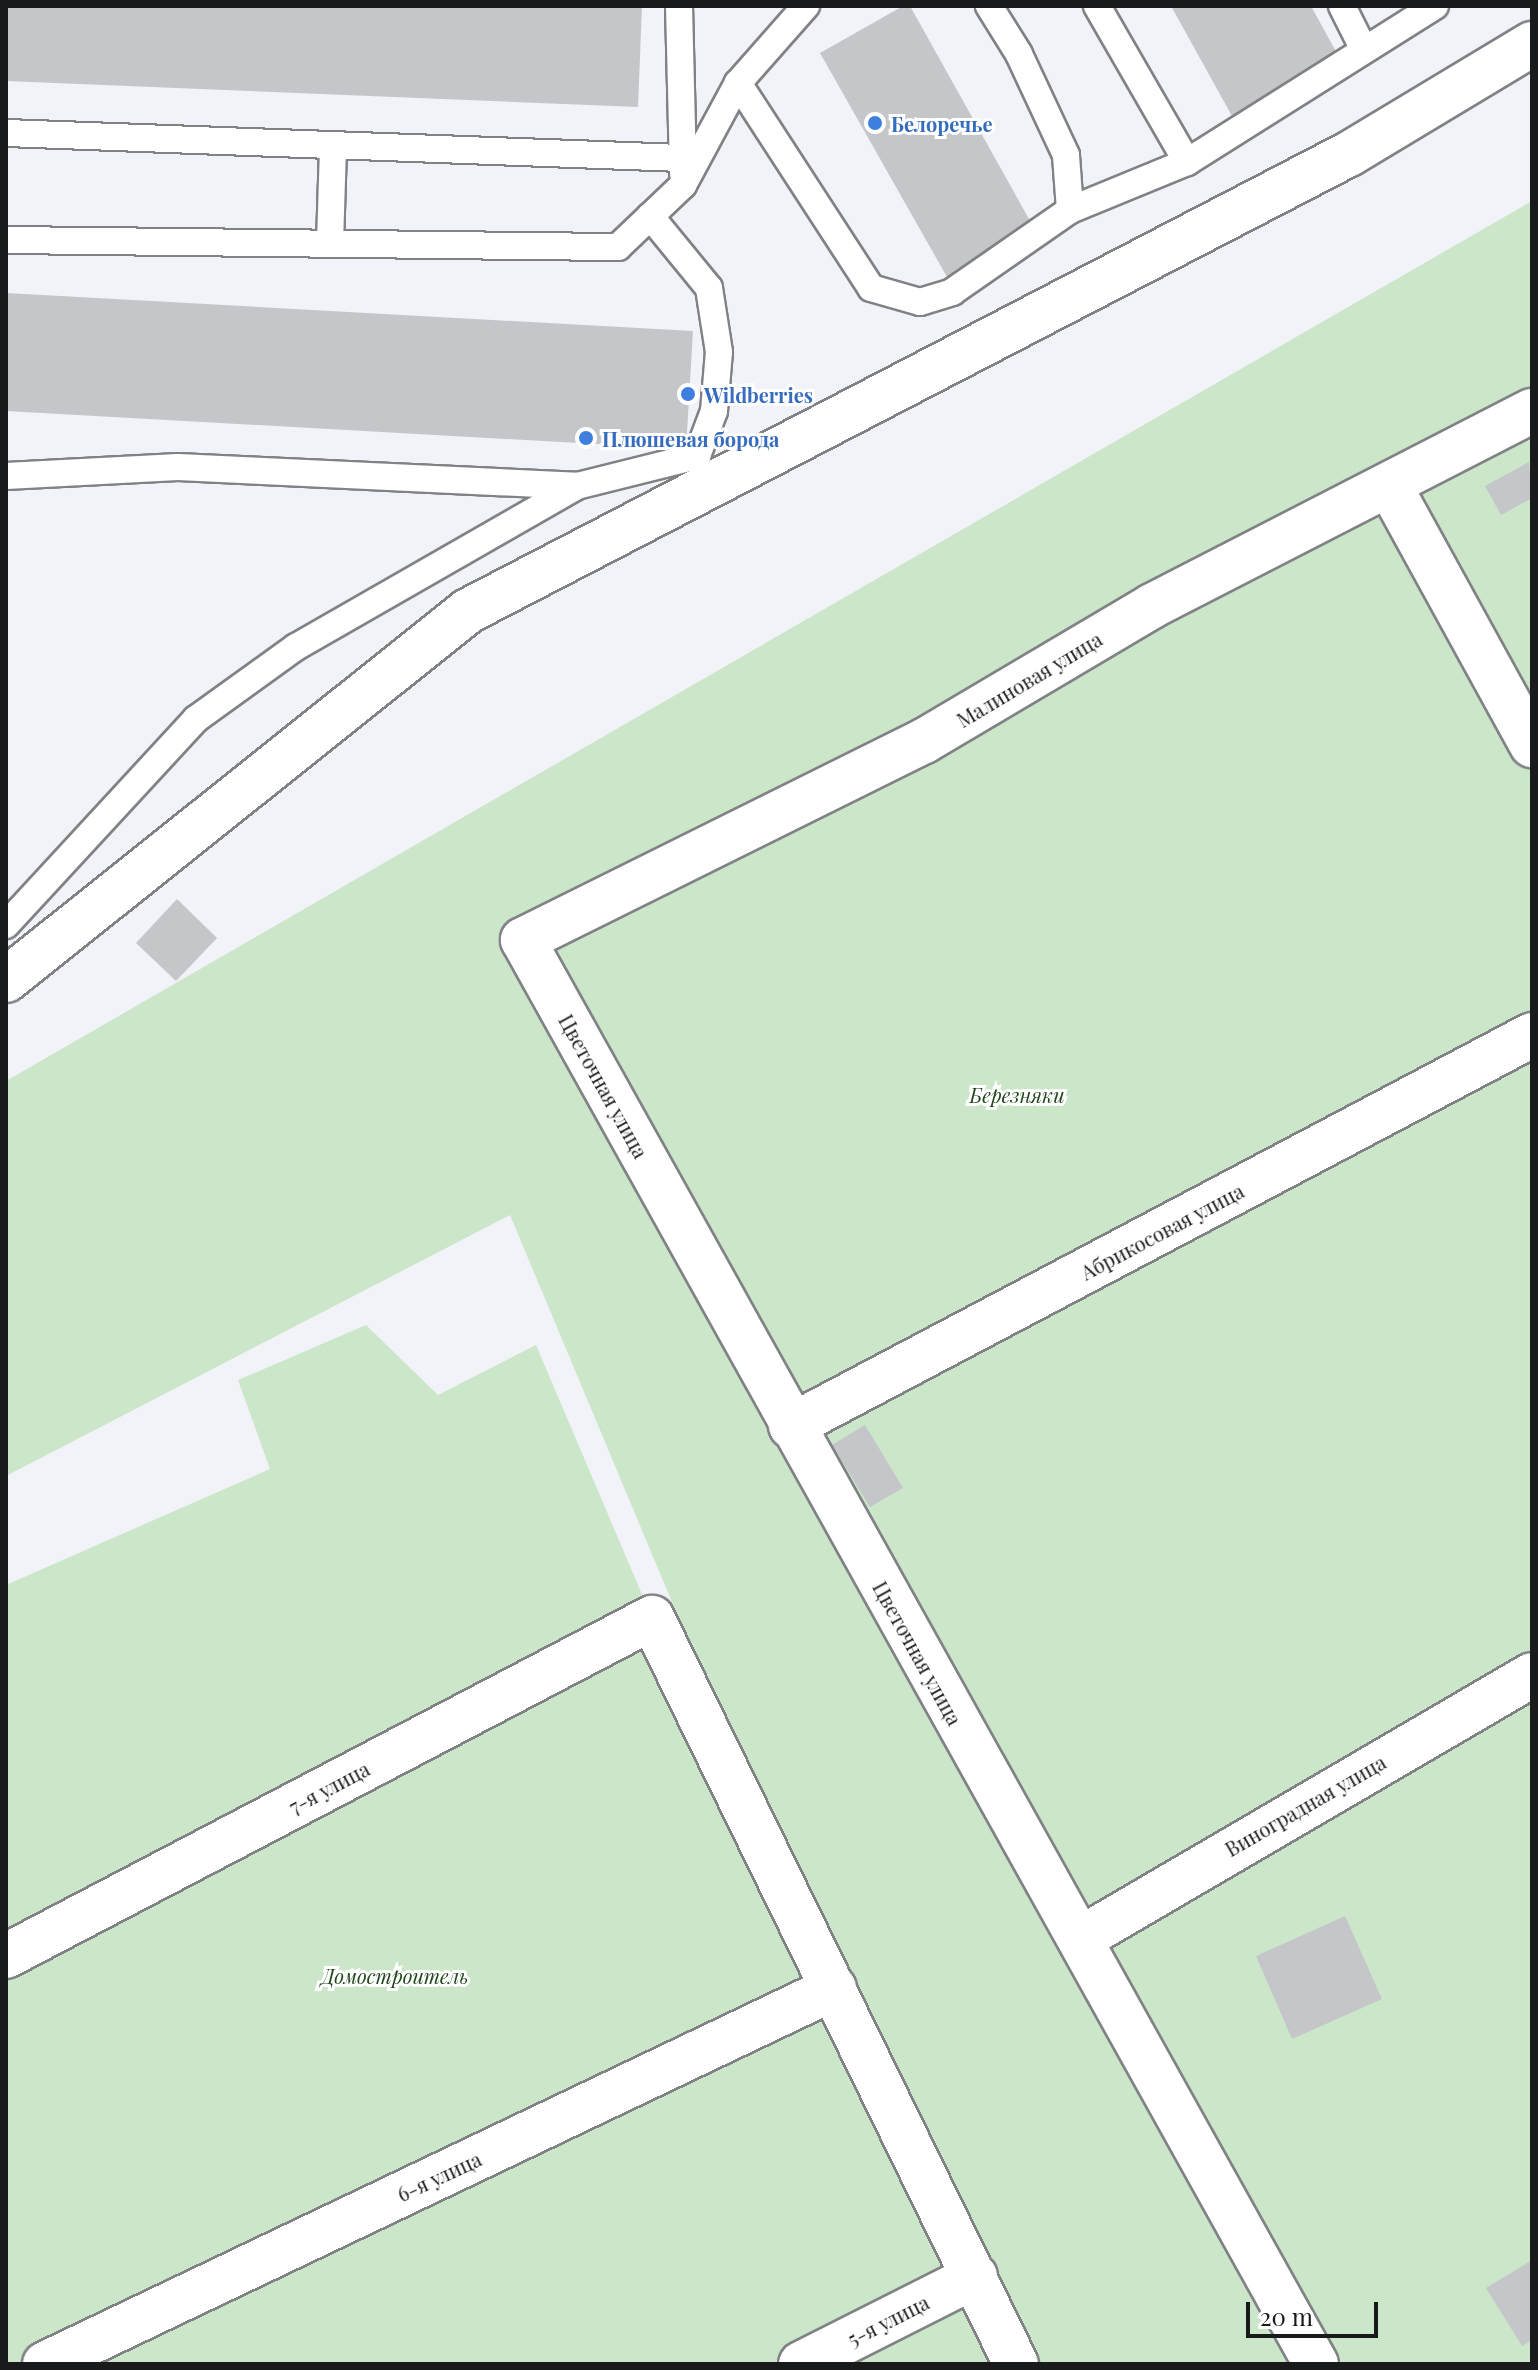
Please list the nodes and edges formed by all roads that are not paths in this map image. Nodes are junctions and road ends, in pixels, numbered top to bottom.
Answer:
1 (679, 6) edge
2 (806, 6) edge
3 (989, 6) edge
4 (1097, 6) edge
5 (1342, 6) edge
6 (1435, 6) edge
7 (1532, 44) edge
8 (1364, 50) junction
9 (738, 83) junction
10 (6, 133) edge
11 (333, 147) junction
12 (682, 158) junction
13 (1187, 162) junction
14 (683, 185) junction
15 (1070, 210) junction
16 (650, 216) junction
17 (6, 240) edge
18 (330, 243) junction
19 (1532, 411) edge
20 (6, 476) edge
21 (1389, 485) junction
22 (577, 486) junction
23 (1532, 745) edge
24 (6, 925) edge
25 (523, 940) joint
26 (6, 980) edge
27 (1532, 1035) edge
28 (791, 1426) junction
29 (1532, 1675) edge
30 (1080, 1939) junction
31 (6, 1956) edge
32 (834, 1988) junction
33 (975, 2276) junction
34 (45, 2364) edge
35 (801, 2364) edge
36 (1016, 2364) edge
37 (1316, 2364) edge

1 - 12 lane
2 - 9 lane
3 - 15 lane
4 - 13 lane
5 - 8 lane
6 - 8 lane
7 - 26 street
8 - 13 lane
9 - 14 lane
9 - 15 lane
10 - 11 lane
11 - 12 lane
11 - 18 lane
12 - 14 lane
13 - 15 lane
14 - 16 lane
16 - 18 lane
16 - 22 lane
17 - 18 lane
19 - 21 street, Малиновая улица
20 - 22 lane
21 - 23 street
21 - 25 street, Малиновая улица
22 - 24 lane
25 - 28 street, Цветочная улица
27 - 28 street, Абрикосовая улица
28 - 30 street, Цветочная улица
29 - 30 street, Виноградная улица
30 - 37 street, Цветочная улица
31 - 32 street, 7-я улица
32 - 33 street
32 - 34 street, 6-я улица
33 - 35 street, 5-я улица
33 - 36 street

